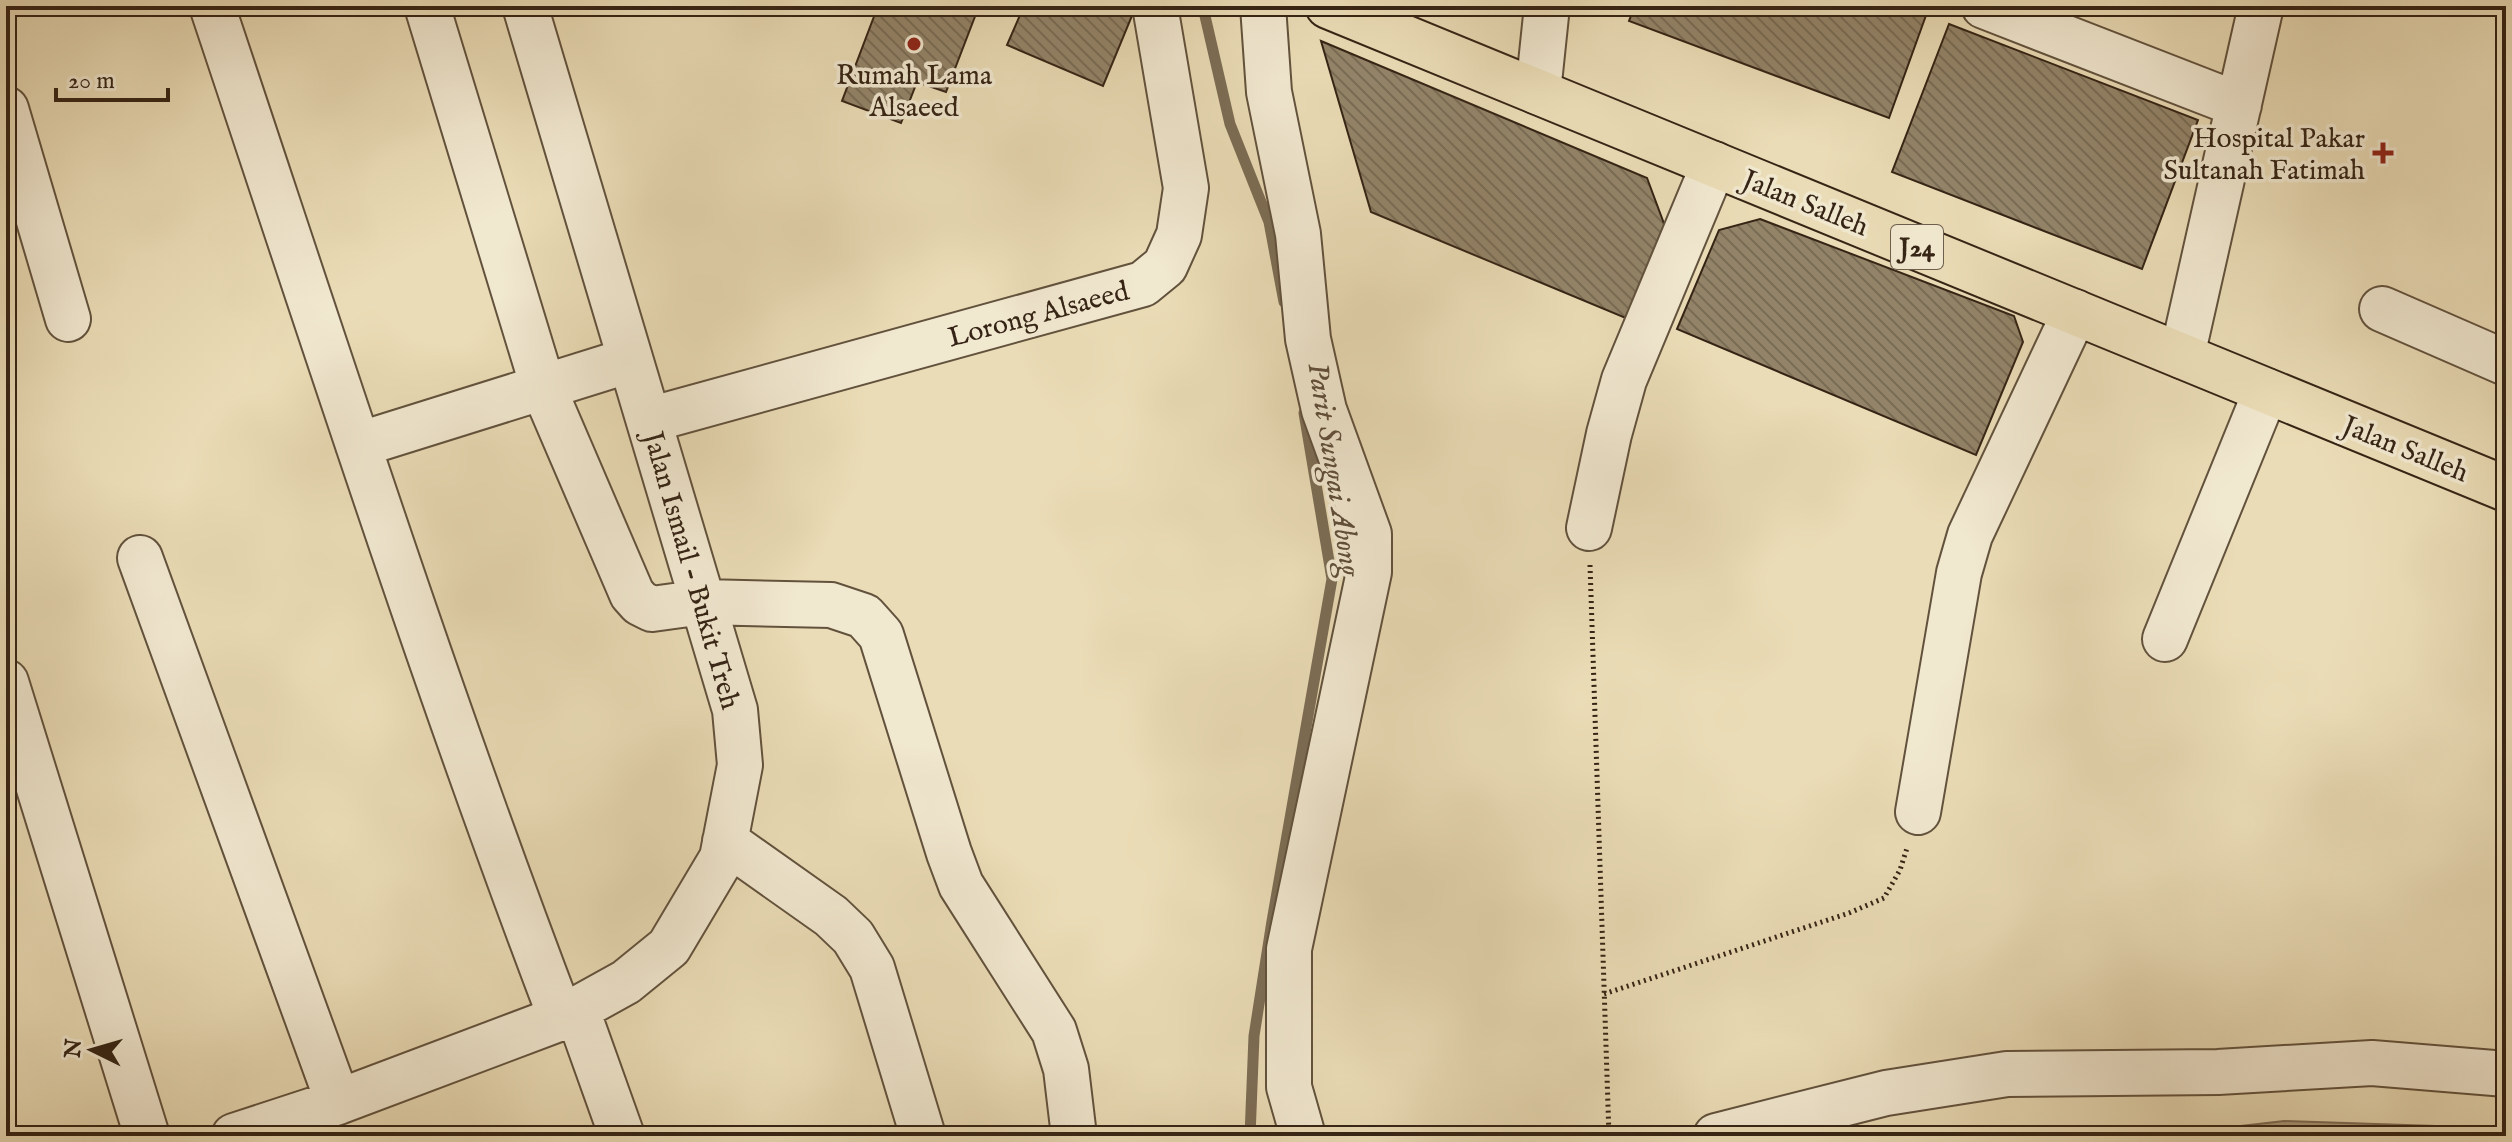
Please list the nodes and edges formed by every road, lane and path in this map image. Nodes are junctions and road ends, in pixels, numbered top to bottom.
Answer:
1 (212, 6) edge
2 (427, 6) edge
3 (525, 6) edge
4 (1155, 6) edge
5 (1263, 6) edge
6 (1328, 6) edge
7 (1547, 6) edge
8 (1984, 6) edge
9 (2261, 6) edge
10 (1538, 92) junction
11 (2239, 105) junction
12 (6, 109) edge
13 (1714, 164) junction
14 (2382, 309) dead end
15 (2075, 312) junction
16 (68, 319) dead end
17 (2182, 356) junction
18 (630, 360) junction
19 (2506, 363) edge
20 (543, 387) junction
21 (2266, 391) junction
22 (649, 420) junction
23 (358, 445) junction
24 (2506, 489) edge
25 (1589, 528) joint
26 (140, 558) dead end
27 (703, 602) junction
28 (2165, 639) dead end
29 (6, 682) edge
30 (1918, 812) joint
31 (725, 841) junction
32 (1604, 994) junction
33 (569, 1014) junction
34 (2506, 1074) edge
35 (338, 1102) junction
36 (147, 1136) edge
37 (234, 1136) edge
38 (622, 1136) edge
39 (923, 1136) edge
40 (1074, 1136) edge
41 (1303, 1136) edge
42 (1609, 1136) edge
43 (1716, 1136) edge

1 - 23 street
2 - 20 street
3 - 18 street, Jalan Ismail - Bukit Treh
4 - 22 street, Lorong Alsaeed
5 - 41 street
6 - 10 main road, Jalan Salleh / J24
7 - 10 street
8 - 11 street
9 - 11 street
10 - 13 main road, Jalan Salleh / J24
11 - 17 street
12 - 16 street
13 - 15 main road, Jalan Salleh / J24
13 - 25 street
14 - 19 street
15 - 17 main road, Jalan Salleh / J24
15 - 30 street
17 - 21 main road, Jalan Salleh / J24
18 - 20 street
18 - 22 street, Jalan Ismail - Bukit Treh
20 - 23 street
20 - 27 street
21 - 24 main road, Jalan Salleh / J24
21 - 28 street
22 - 27 street, Jalan Ismail - Bukit Treh
23 - 33 street
25 - 32 path
26 - 35 street
27 - 31 street, Jalan Ismail - Bukit Treh
27 - 40 street
29 - 36 street
30 - 32 path
31 - 33 street, Jalan Ismail - Bukit Treh
31 - 39 street
32 - 42 path
33 - 35 street, Jalan Ismail - Bukit Treh
33 - 38 street
34 - 43 street
35 - 37 street, Jalan Ismail - Bukit Treh

